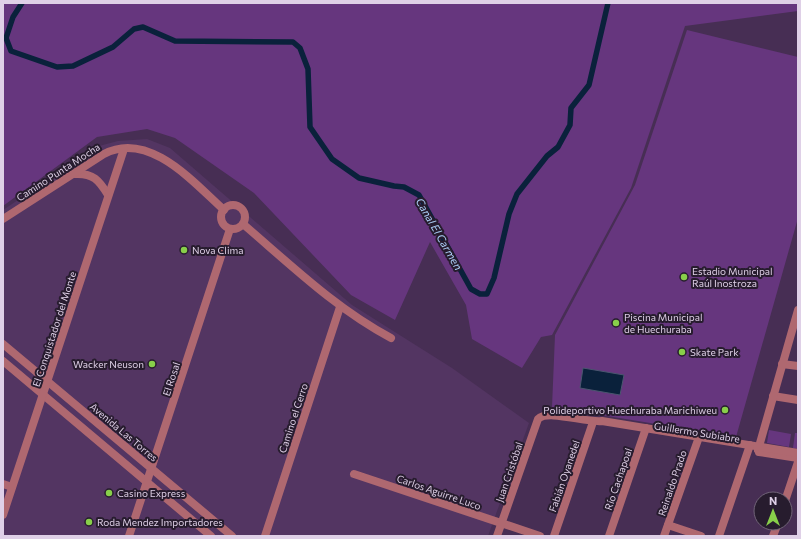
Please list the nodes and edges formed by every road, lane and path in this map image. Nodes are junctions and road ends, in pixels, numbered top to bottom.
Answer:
1 (124, 149) junction
2 (75, 174) junction
3 (108, 195) junction
4 (224, 210) junction
5 (3, 219) edge
6 (243, 224) junction
7 (230, 229) junction
8 (340, 307) junction
9 (798, 310) edge
10 (391, 338) dead end
11 (3, 344) edge
12 (3, 361) edge
13 (782, 364) junction
14 (798, 366) edge
15 (47, 380) junction
16 (43, 394) junction
17 (773, 396) junction
18 (798, 400) edge
19 (540, 416) joint
20 (593, 422) junction
21 (645, 431) junction
22 (698, 439) junction
23 (754, 448) junction
24 (798, 452) edge
25 (798, 458) edge
26 (798, 462) edge
27 (152, 468) junction
28 (354, 474) dead end
29 (147, 482) junction
30 (3, 484) edge
31 (12, 487) junction
32 (788, 491) edge
33 (3, 515) edge
34 (502, 524) junction
35 (668, 525) junction
36 (129, 536) edge
37 (212, 536) edge
38 (232, 536) edge
39 (265, 536) edge
40 (497, 536) edge
41 (540, 536) edge
42 (554, 536) edge
43 (609, 536) edge
44 (664, 536) edge
45 (701, 536) edge
46 (719, 536) edge

1 - 2 street, Camino Punta Mocha
1 - 3 street, El Conquistador del Monte
1 - 4 street, Camino Punta Mocha
2 - 3 street
2 - 5 street, Camino Punta Mocha
3 - 15 street, El Conquistador del Monte
4 - 6 street
4 - 7 street
6 - 7 street
6 - 8 street
7 - 27 street, El Rosal
8 - 10 street
8 - 39 street, Camino el Cerro
9 - 13 street
11 - 15 street, Avenida Las Torres
12 - 16 street
13 - 14 street
13 - 17 street
15 - 16 street, El Conquistador del Monte
15 - 27 street, Avenida Las Torres
16 - 29 street
16 - 31 street, El Conquistador del Monte
17 - 18 street
17 - 23 street
19 - 20 street, Guillermo Subiabre
19 - 34 street, Juan Cristóbal
20 - 21 street, Guillermo Subiabre
20 - 42 street, Fabián Oyanedel
21 - 22 street, Guillermo Subiabre
21 - 43 street, Río Cachapoal
22 - 23 street, Guillermo Subiabre
22 - 35 street, Reinaldo Prado
23 - 24 street, Guillermo Subiabre
23 - 25 street, Guillermo Subiabre
23 - 46 street
26 - 32 street
27 - 29 street, El Rosal
27 - 38 street, Avenida Las Torres
28 - 34 street, Carlos Aguirre Luco
29 - 36 street, El Rosal
29 - 37 street
30 - 31 street
31 - 33 street, El Conquistador del Monte
34 - 40 street, Juan Cristóbal
34 - 41 street, Carlos Aguirre Luco
35 - 44 street, Reinaldo Prado
35 - 45 street

